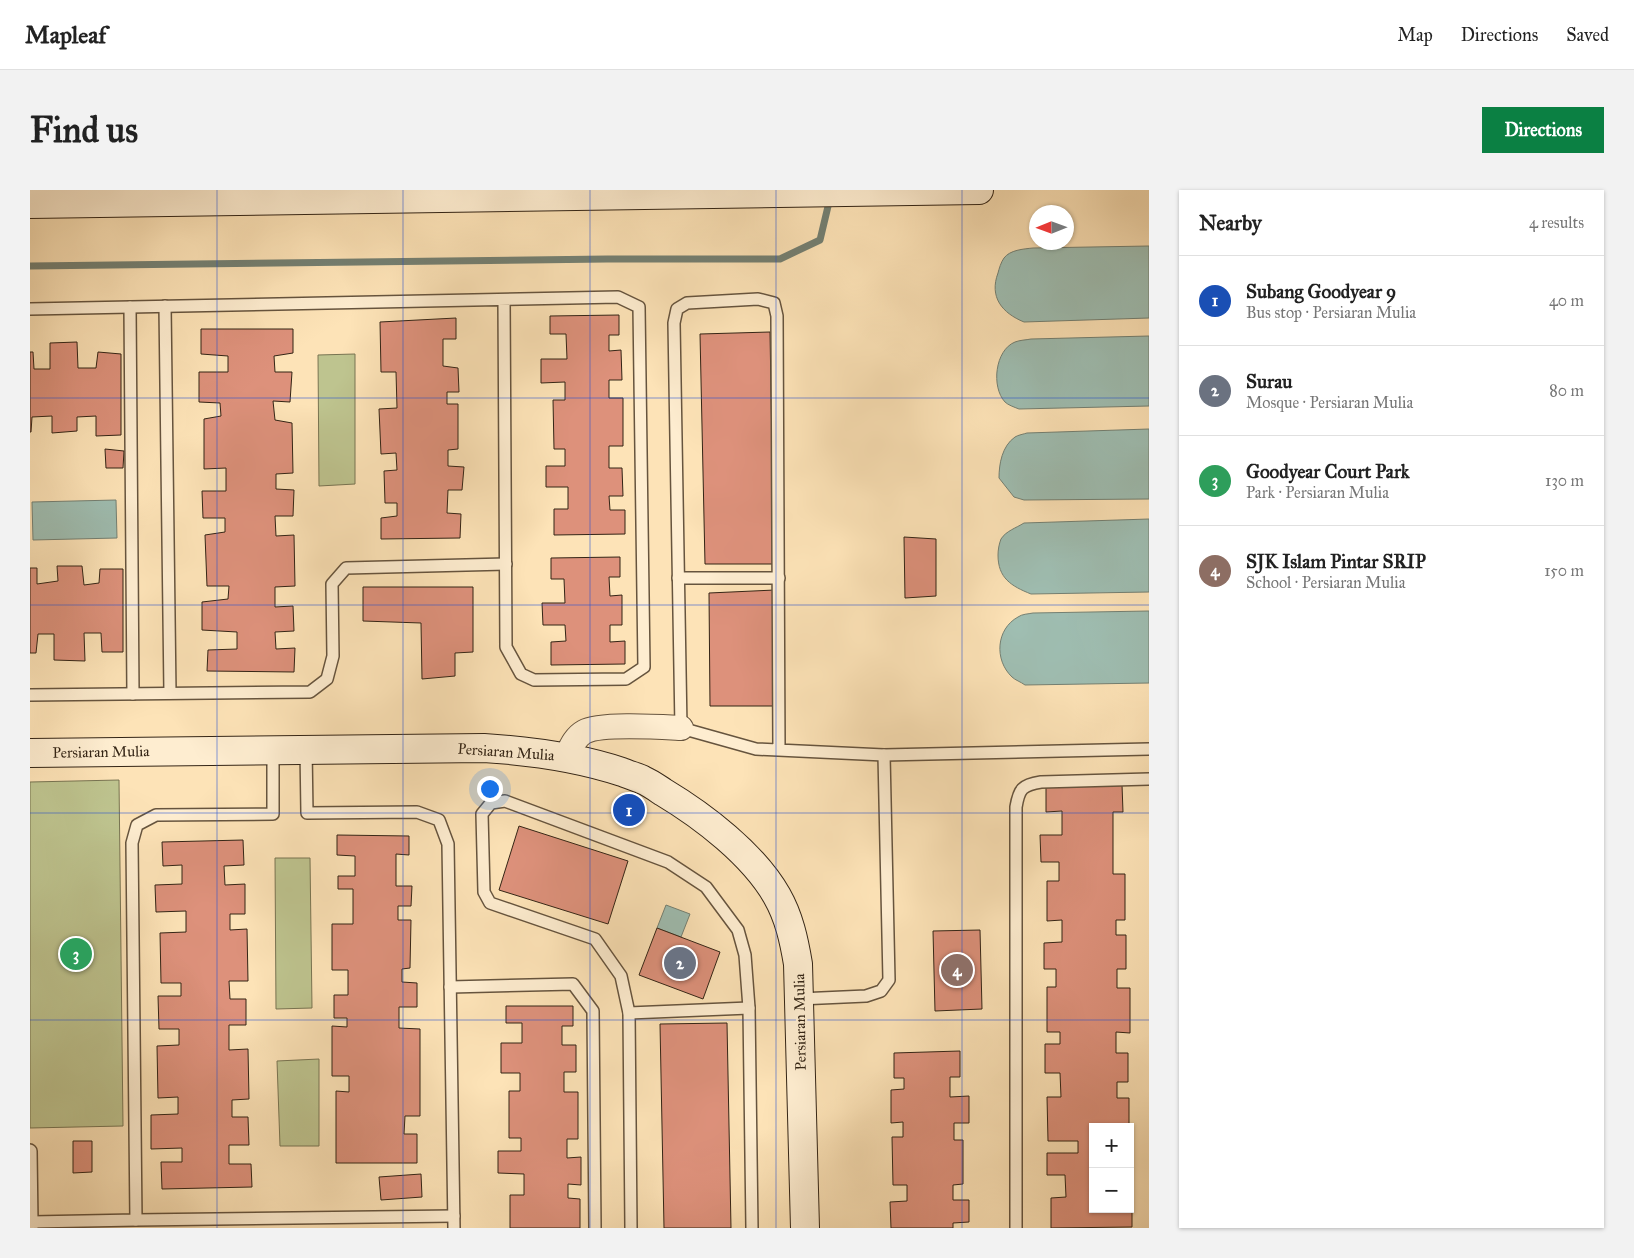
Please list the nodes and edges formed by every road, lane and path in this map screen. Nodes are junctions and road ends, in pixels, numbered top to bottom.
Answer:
1 (980, 190) edge
2 (189, 196) edge
3 (30, 204) edge
4 (504, 300) junction
5 (165, 306) junction
6 (130, 307) junction
7 (30, 309) edge
8 (506, 564) junction
9 (678, 578) junction
10 (779, 578) junction
11 (170, 693) junction
12 (133, 694) junction
13 (30, 695) edge
14 (681, 728) junction
15 (306, 749) junction
16 (1149, 749) edge
17 (273, 750) junction
18 (779, 750) junction
19 (30, 753) edge
20 (884, 755) junction
21 (566, 757) junction
22 (1149, 779) edge
23 (450, 987) junction
24 (799, 999) junction
25 (749, 1008) junction
26 (629, 1013) junction
27 (30, 1150) edge
28 (454, 1216) junction
29 (136, 1220) junction
30 (32, 1225) edge
31 (454, 1228) edge
32 (594, 1228) edge
33 (631, 1228) edge
34 (752, 1228) edge
35 (805, 1228) edge
36 (1016, 1228) edge

1 - 2 street
2 - 3 street
4 - 5 lane
4 - 8 lane
4 - 8 lane
5 - 6 lane
5 - 11 lane
6 - 7 lane
6 - 12 lane
8 - 11 lane
9 - 10 lane
9 - 10 lane
9 - 14 lane
10 - 18 lane
11 - 12 lane
12 - 13 lane
14 - 18 lane
14 - 21 street
15 - 17 street, Persiaran Mulia
15 - 21 street, Persiaran Mulia
15 - 23 lane
16 - 20 lane
17 - 19 street, Persiaran Mulia
17 - 29 lane
18 - 20 lane
20 - 24 lane
21 - 24 street, Persiaran Mulia
22 - 36 lane
23 - 28 lane
23 - 32 lane
24 - 35 street, Persiaran Mulia
25 - 26 lane
25 - 26 lane
25 - 34 lane
26 - 33 lane
27 - 30 lane
28 - 29 lane
28 - 31 lane
29 - 30 lane

